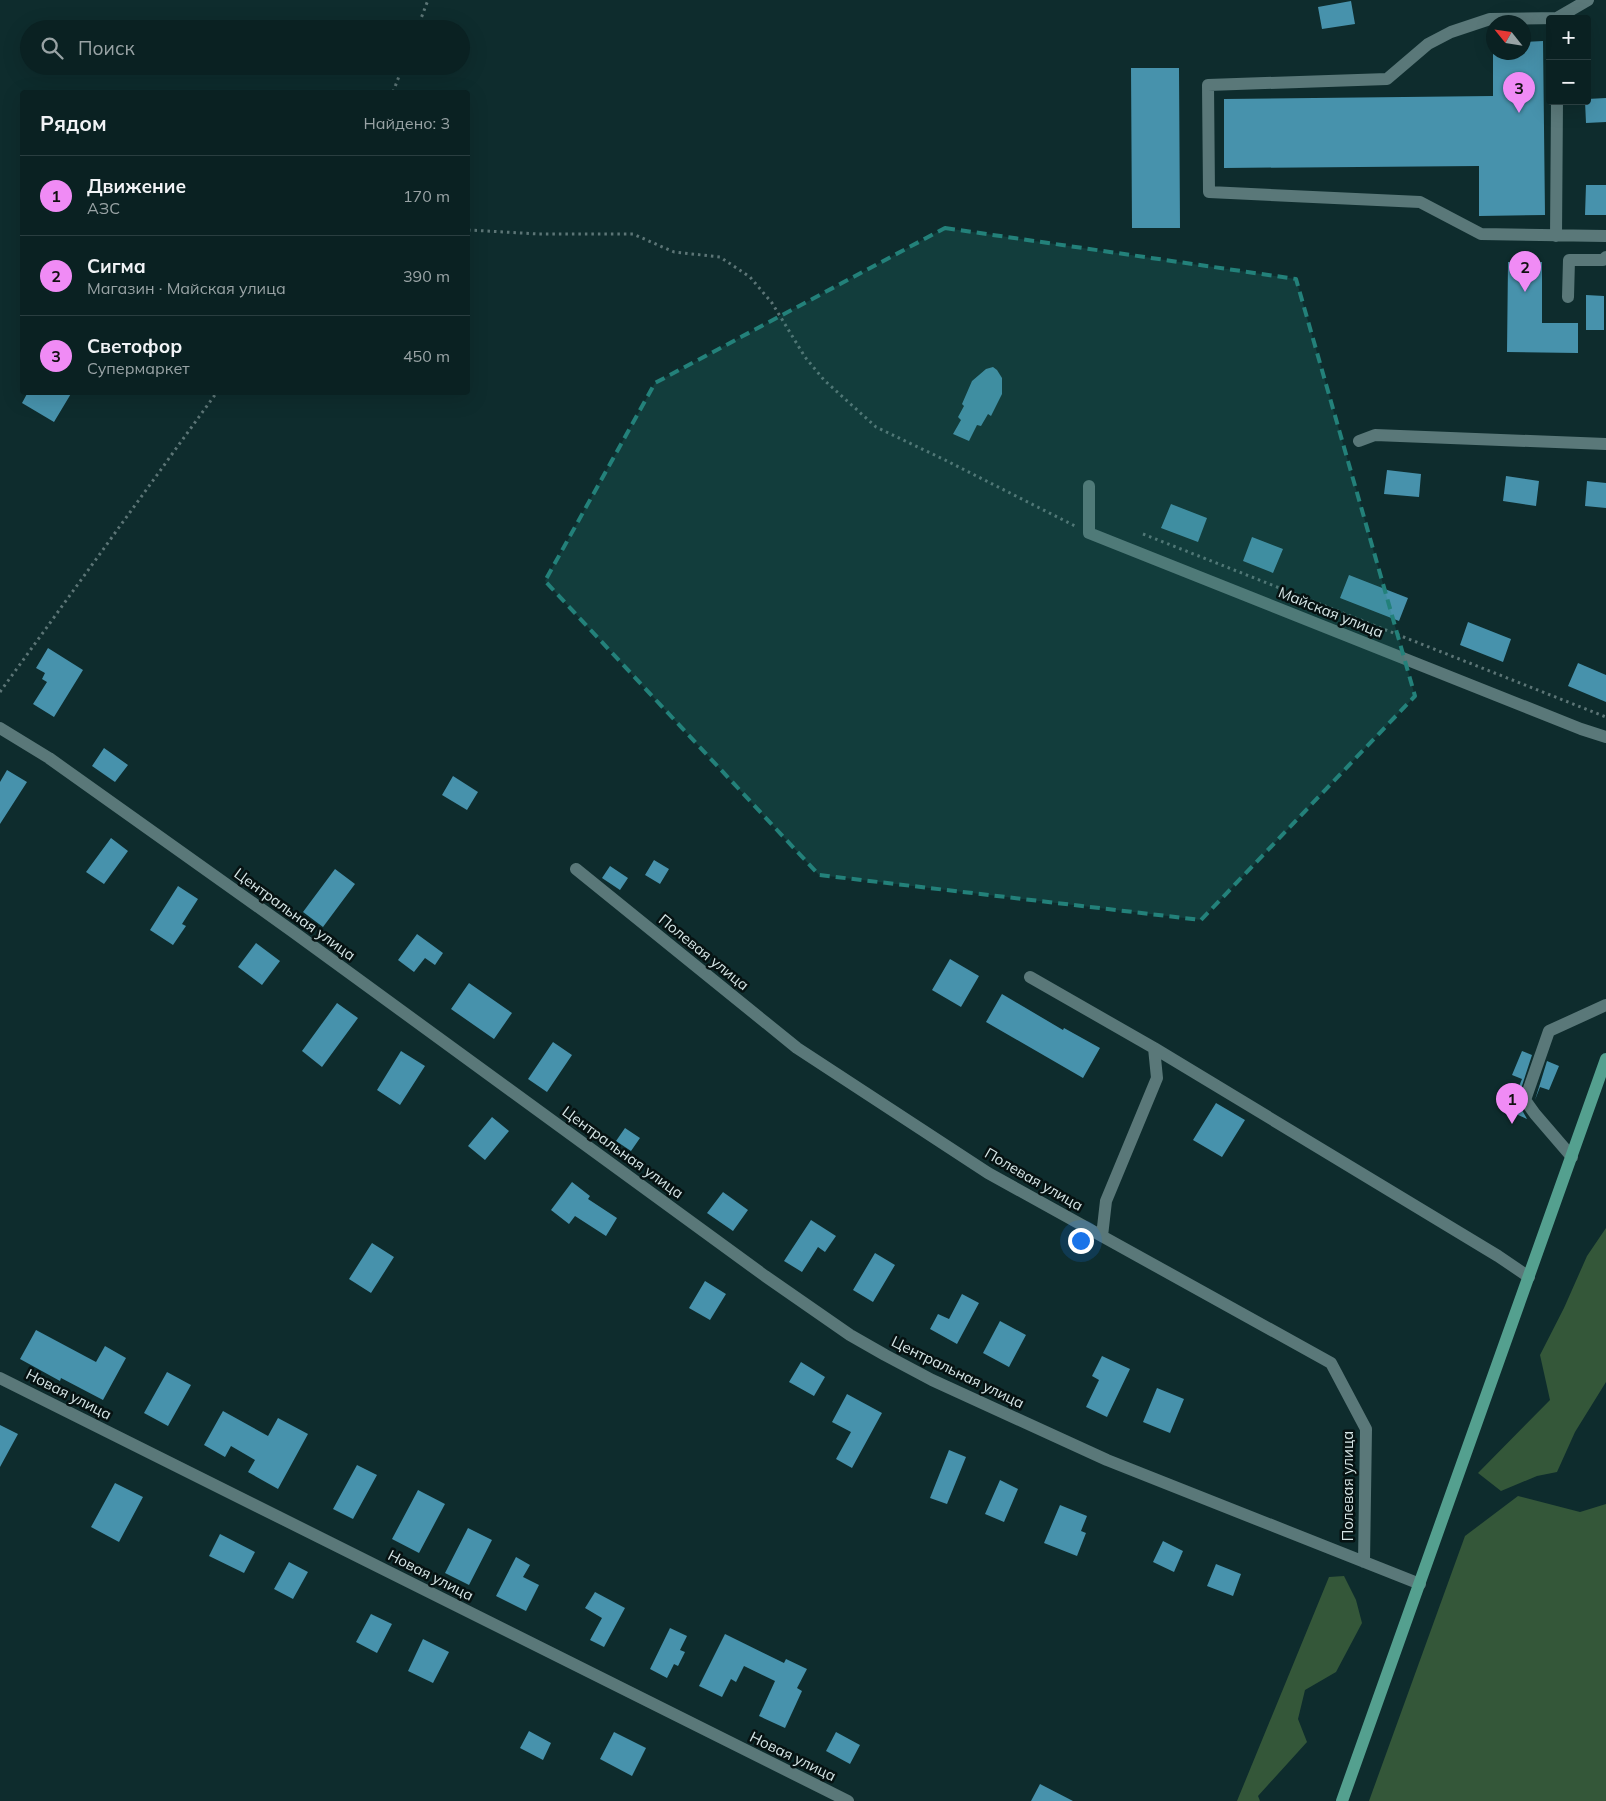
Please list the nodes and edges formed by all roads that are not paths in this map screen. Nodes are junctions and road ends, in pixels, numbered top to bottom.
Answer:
1 (1588, 0) edge
2 (1562, 15) edge
3 (1546, 23) edge
4 (1557, 105) edge
5 (1556, 236) junction
6 (1606, 236) edge
7 (1606, 257) edge
8 (1568, 297) dead end
9 (1359, 441) dead end
10 (1606, 444) edge
11 (1089, 486) dead end
12 (0, 728) edge
13 (1606, 737) edge
14 (576, 869) dead end
15 (1030, 977) dead end
16 (1606, 1005) edge
17 (1154, 1048) junction
18 (1606, 1059) edge
19 (1572, 1157) junction
20 (1102, 1236) junction
21 (1529, 1277) junction
22 (0, 1378) edge
23 (1364, 1562) junction
24 (1420, 1584) junction
25 (848, 1801) edge
26 (1342, 1801) edge

1 - 2 street
3 - 5 street
4 - 5 street
5 - 6 street
7 - 8 street
9 - 10 street
11 - 13 street, Майская улица
12 - 23 street, Центральная улица
14 - 20 street, Полевая улица
15 - 17 street
16 - 19 street
17 - 20 street
17 - 21 street
18 - 19 main road
19 - 21 main road
20 - 23 street, Полевая улица
21 - 24 main road
22 - 25 street, Новая улица
23 - 24 street, Центральная улица
24 - 26 main road

